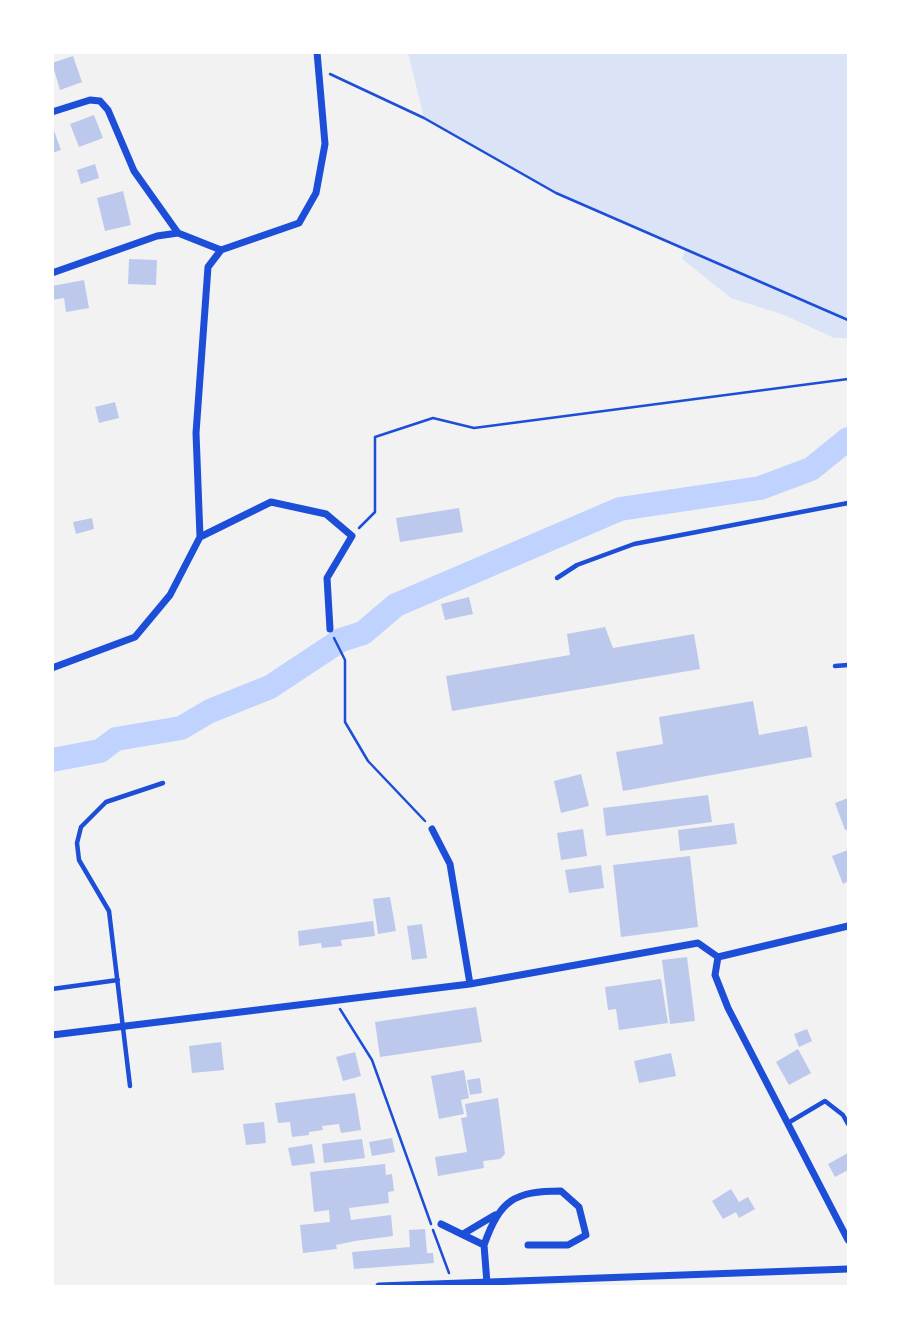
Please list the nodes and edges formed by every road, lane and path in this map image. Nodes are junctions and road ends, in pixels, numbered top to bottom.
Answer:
1 (317, 52) edge
2 (320, 69) junction
3 (52, 112) edge
4 (178, 233) junction
5 (221, 250) junction
6 (52, 273) edge
7 (849, 320) edge
8 (849, 379) edge
9 (849, 503) edge
10 (352, 536) junction
11 (200, 537) junction
12 (557, 578) dead end
13 (330, 629) joint
14 (849, 665) edge
15 (835, 666) dead end
16 (52, 668) edge
17 (163, 783) dead end
18 (432, 829) joint
19 (849, 926) edge
20 (718, 957) junction
21 (118, 980) junction
22 (470, 984) junction
23 (52, 989) edge
24 (334, 1000) junction
25 (124, 1026) junction
26 (52, 1035) edge
27 (130, 1086) dead end
28 (788, 1124) junction
29 (849, 1124) edge
30 (495, 1215) junction
31 (441, 1224) dead end
32 (463, 1234) junction
33 (849, 1240) edge
34 (484, 1245) junction
35 (528, 1245) dead end
36 (849, 1269) edge
37 (486, 1283) junction
38 (453, 1284) junction
39 (379, 1286) edge

1 - 2 street
2 - 5 street
2 - 7 path
3 - 4 street
4 - 5 street
4 - 6 street
5 - 11 street
8 - 10 path
9 - 12 lane
10 - 11 street
10 - 13 street
11 - 16 street
13 - 18 path
14 - 15 lane
17 - 21 lane
18 - 22 street
19 - 20 street
20 - 22 street
20 - 28 street
21 - 23 lane
21 - 25 lane
22 - 24 street
24 - 25 street
24 - 38 path
25 - 26 street
25 - 27 lane
28 - 29 lane
28 - 33 street
30 - 32 street
30 - 34 street
30 - 35 street
31 - 32 street
32 - 34 street
34 - 37 street
36 - 37 street
37 - 38 street
38 - 39 street

